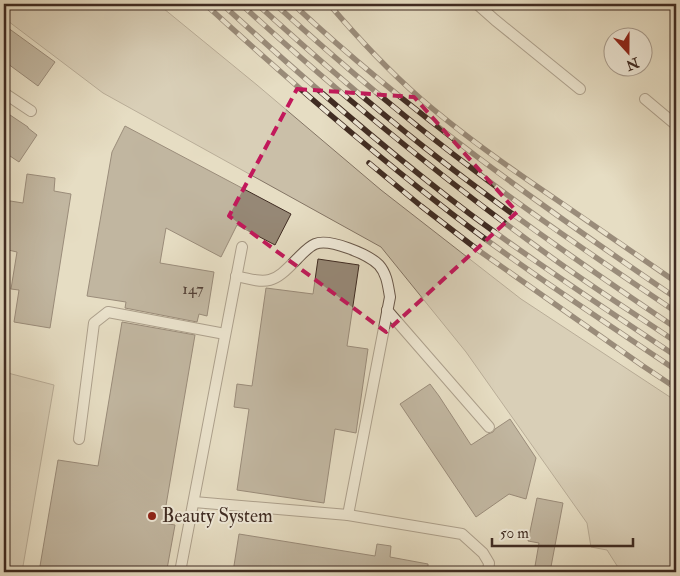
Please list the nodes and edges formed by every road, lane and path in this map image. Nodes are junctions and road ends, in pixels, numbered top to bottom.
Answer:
1 (477, 4) edge
2 (580, 89) dead end
3 (4, 94) edge
4 (645, 99) dead end
5 (31, 111) dead end
6 (676, 125) edge
7 (242, 247) dead end
8 (236, 276) junction
9 (387, 310) junction
10 (225, 334) junction
11 (489, 427) dead end
12 (79, 439) dead end
13 (194, 502) junction
14 (348, 515) junction
15 (180, 572) edge
16 (488, 572) edge

1 - 2 lane
3 - 5 lane
4 - 6 lane
7 - 8 lane
8 - 9 lane
8 - 10 lane
9 - 11 lane
9 - 14 lane
10 - 12 lane
10 - 13 lane
13 - 14 lane
13 - 15 lane
14 - 16 lane

